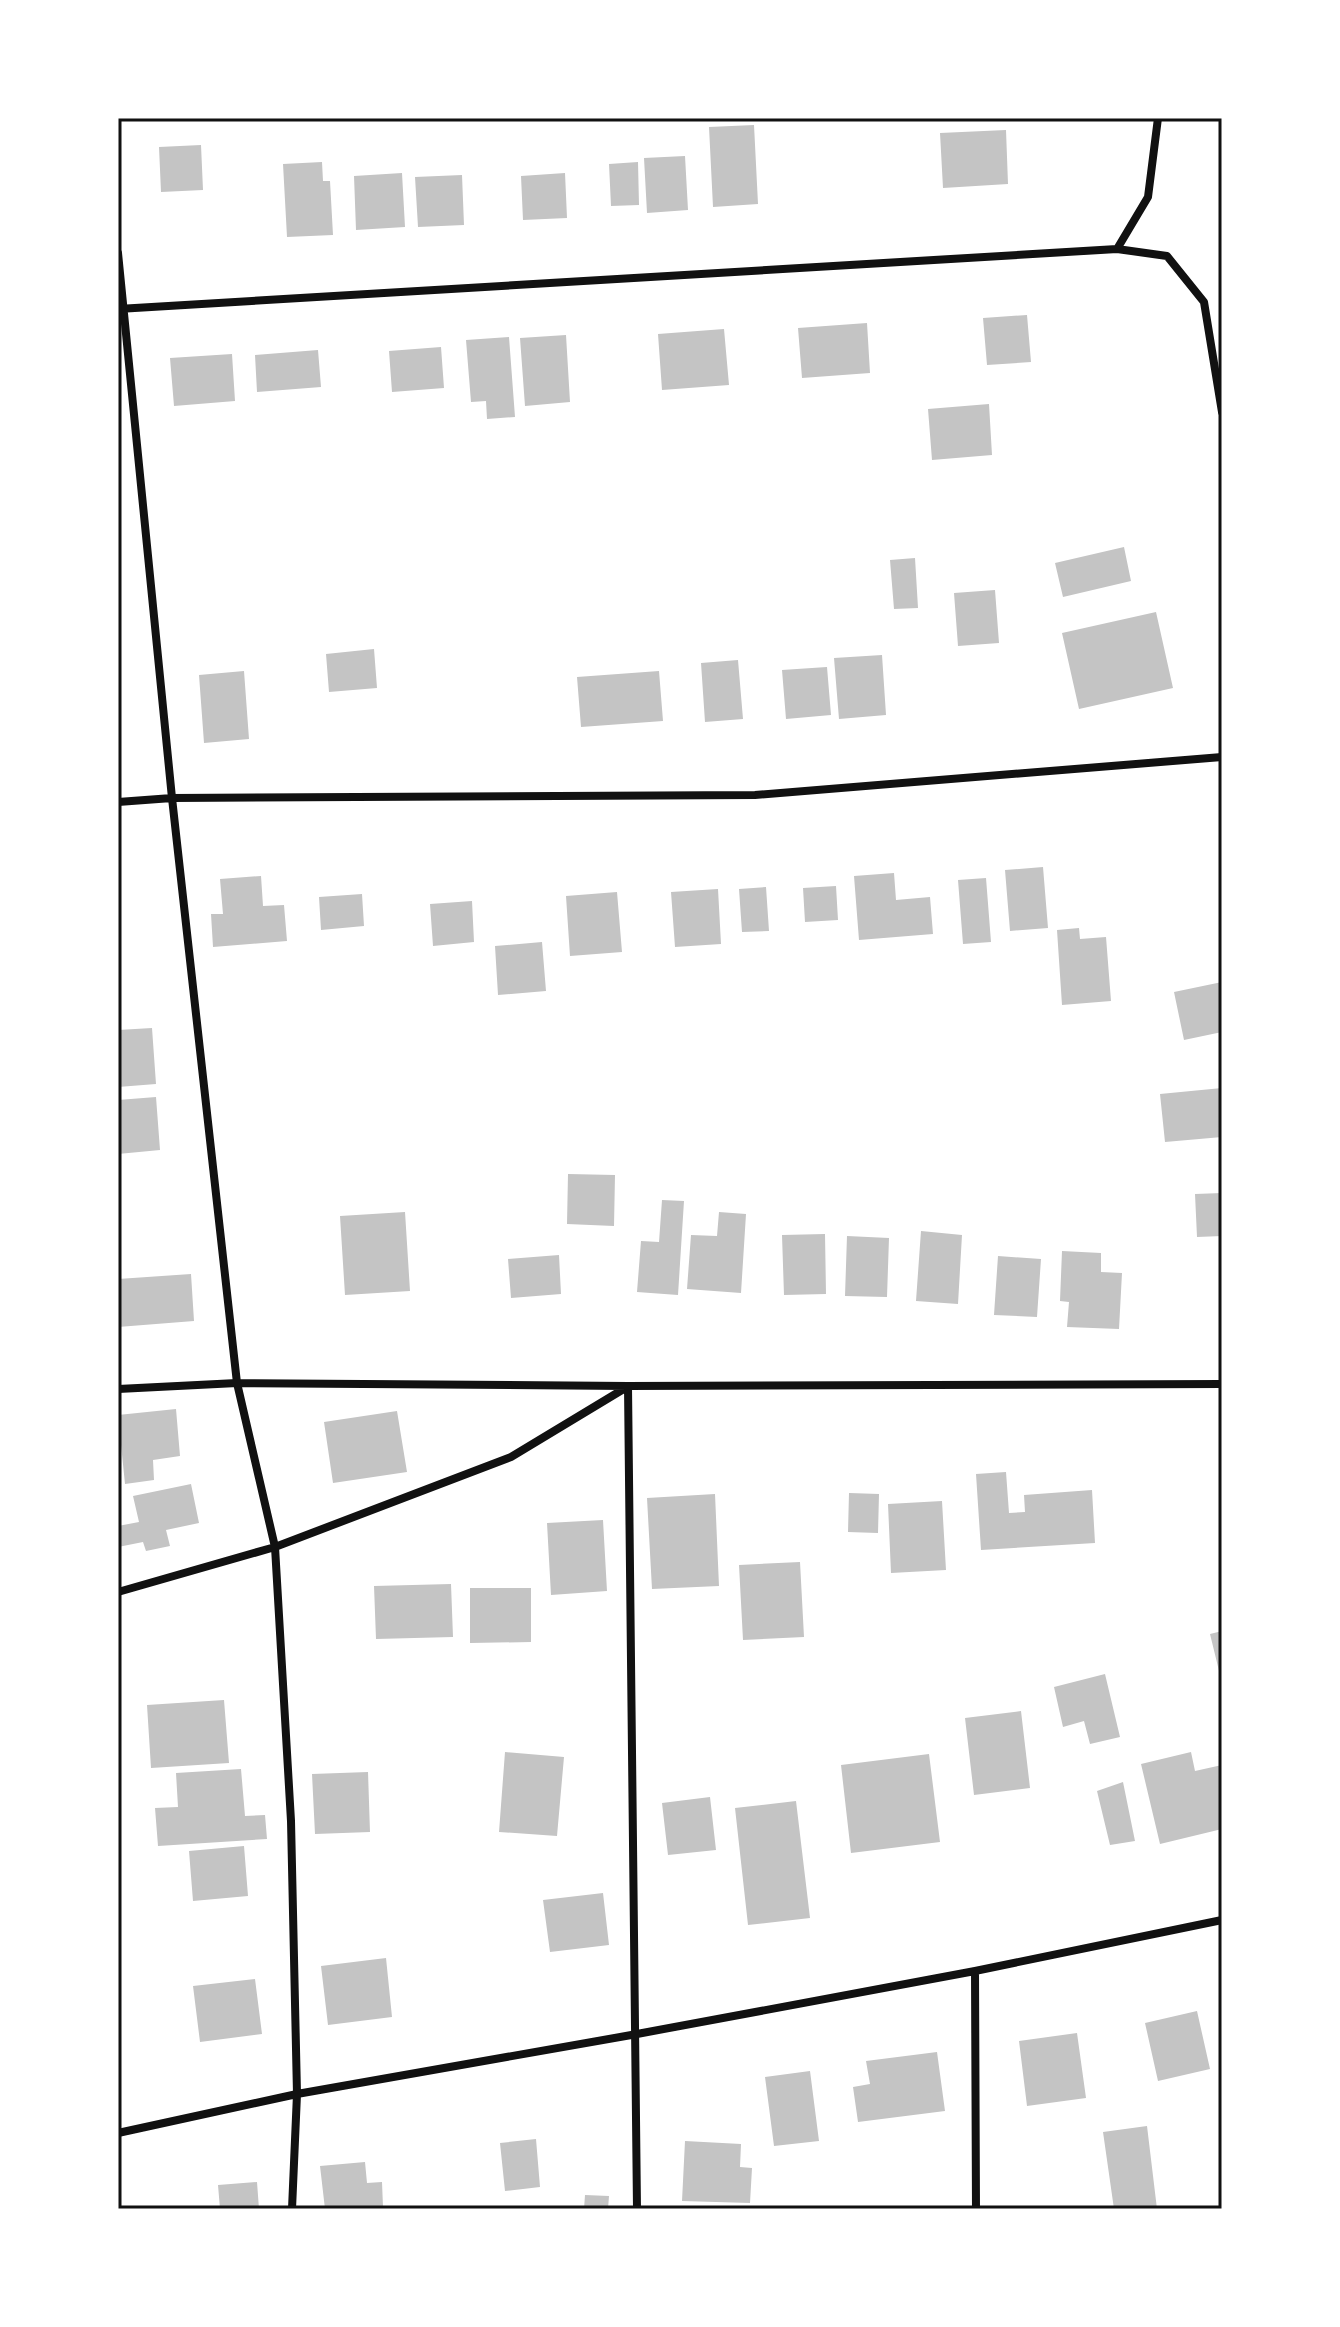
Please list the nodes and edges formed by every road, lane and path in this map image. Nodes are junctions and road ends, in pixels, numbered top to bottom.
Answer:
1 (1158, 118) edge
2 (1117, 249) junction
3 (118, 253) edge
4 (121, 308) edge
5 (1222, 412) edge
6 (1222, 757) edge
7 (172, 798) junction
8 (118, 802) edge
9 (237, 1383) junction
10 (1222, 1384) edge
11 (628, 1386) junction
12 (118, 1389) edge
13 (275, 1547) junction
14 (118, 1592) edge
15 (1222, 1920) edge
16 (975, 1971) junction
17 (637, 2034) junction
18 (297, 2094) junction
19 (118, 2133) edge
20 (292, 2209) edge
21 (637, 2209) edge
22 (976, 2209) edge

1 - 2 street
2 - 4 street
2 - 5 street
3 - 4 street
4 - 7 street
6 - 7 street
7 - 8 street
7 - 9 street
9 - 11 street
9 - 12 street
9 - 13 street
10 - 11 street
11 - 13 street
11 - 17 street
13 - 14 street
13 - 18 street
15 - 16 street
16 - 17 street
16 - 22 street
17 - 18 street
17 - 21 street
18 - 19 street
18 - 20 street

